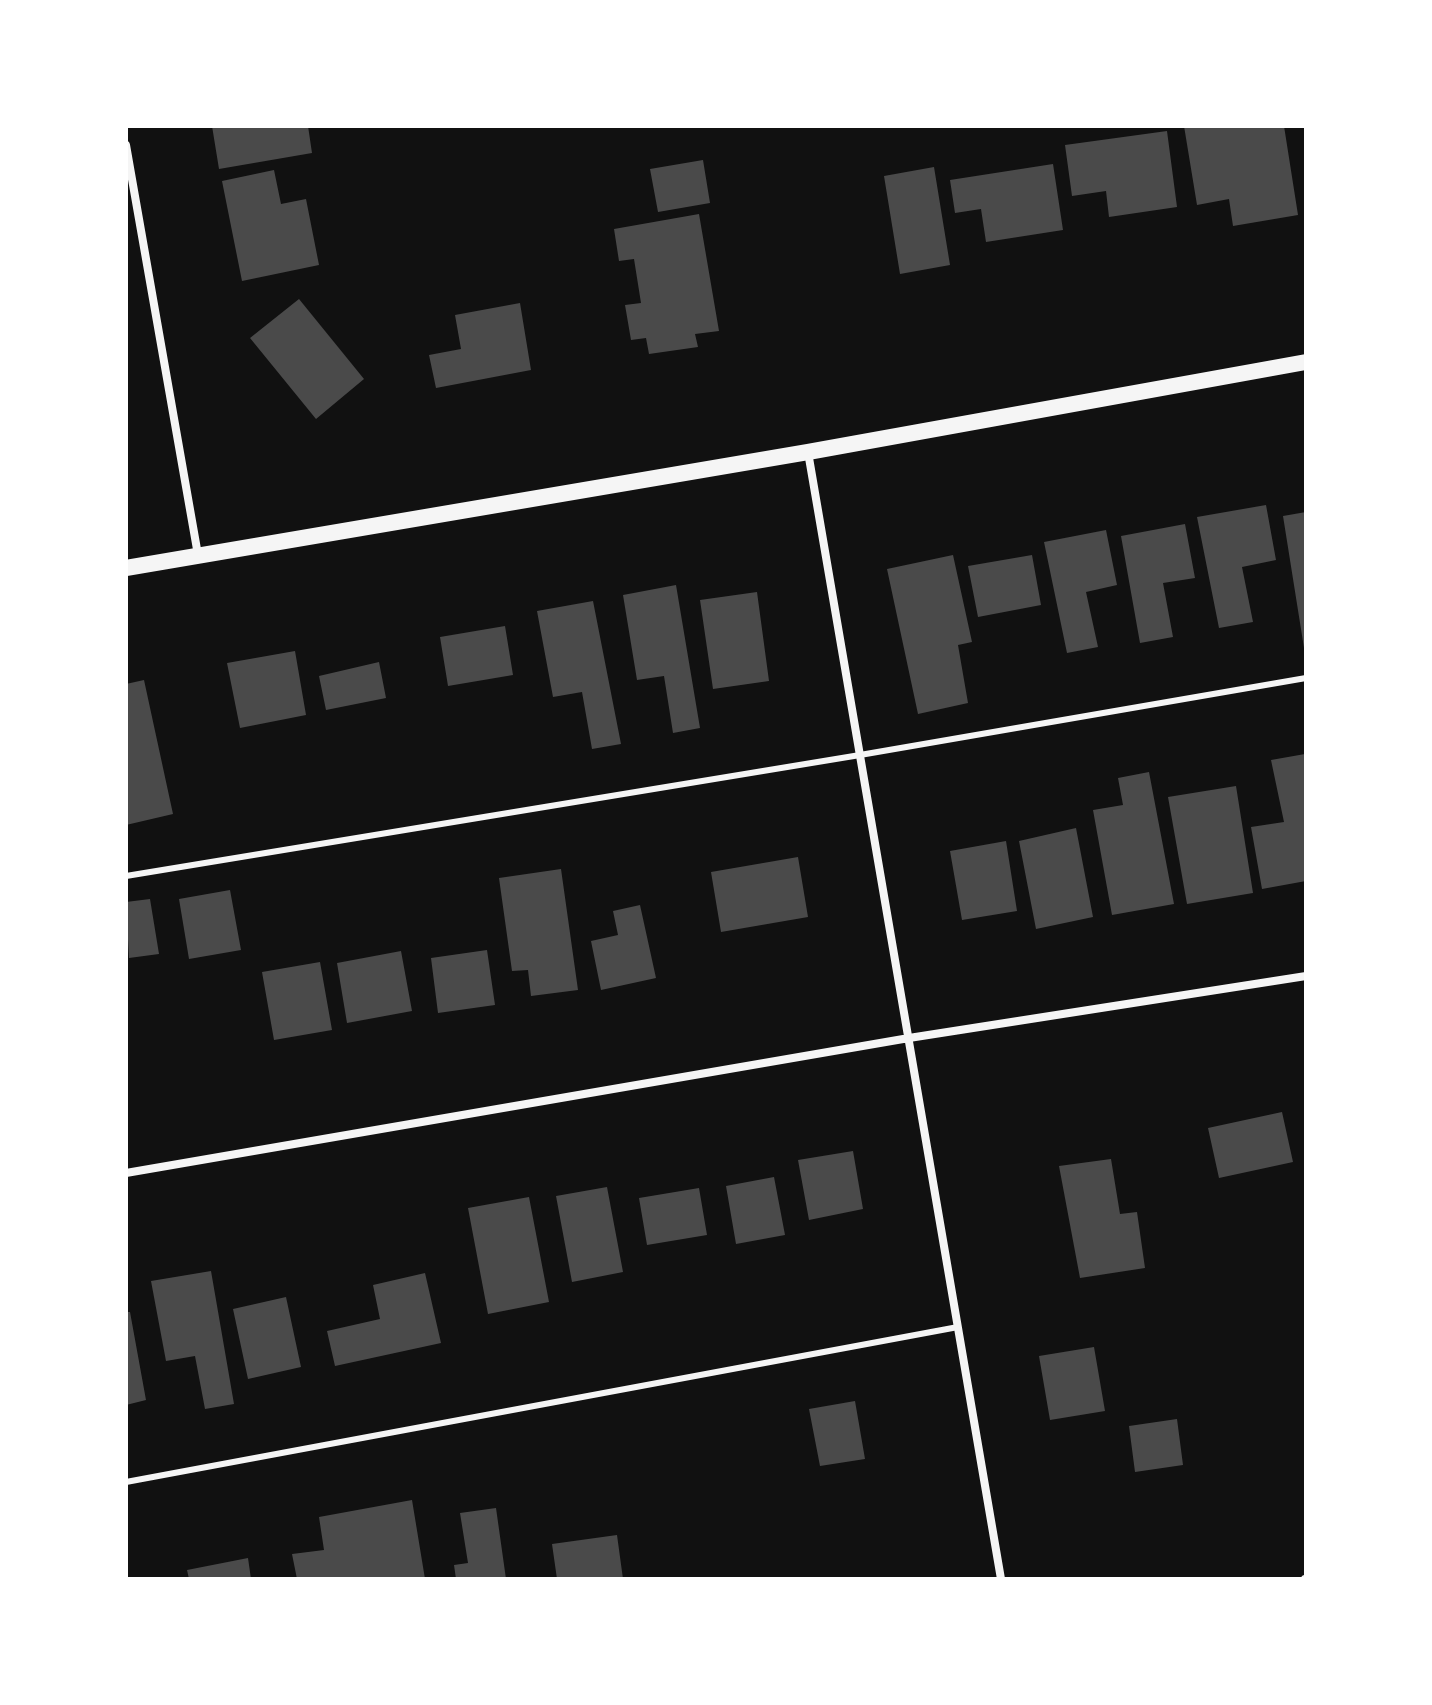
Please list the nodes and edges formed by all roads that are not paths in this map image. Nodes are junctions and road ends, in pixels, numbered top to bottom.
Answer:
1 (126, 145) edge
2 (1306, 362) edge
3 (808, 452) junction
4 (198, 555) junction
5 (126, 568) edge
6 (1306, 678) edge
7 (860, 755) junction
8 (126, 876) edge
9 (1306, 976) edge
10 (909, 1038) junction
11 (126, 1173) edge
12 (958, 1327) junction
13 (126, 1482) edge
14 (1001, 1579) edge

1 - 4 street
2 - 3 main road
3 - 4 main road
3 - 7 street
4 - 5 main road
6 - 7 lane
7 - 8 lane
7 - 10 street
9 - 10 street
10 - 11 street
10 - 12 street
12 - 13 lane
12 - 14 street

